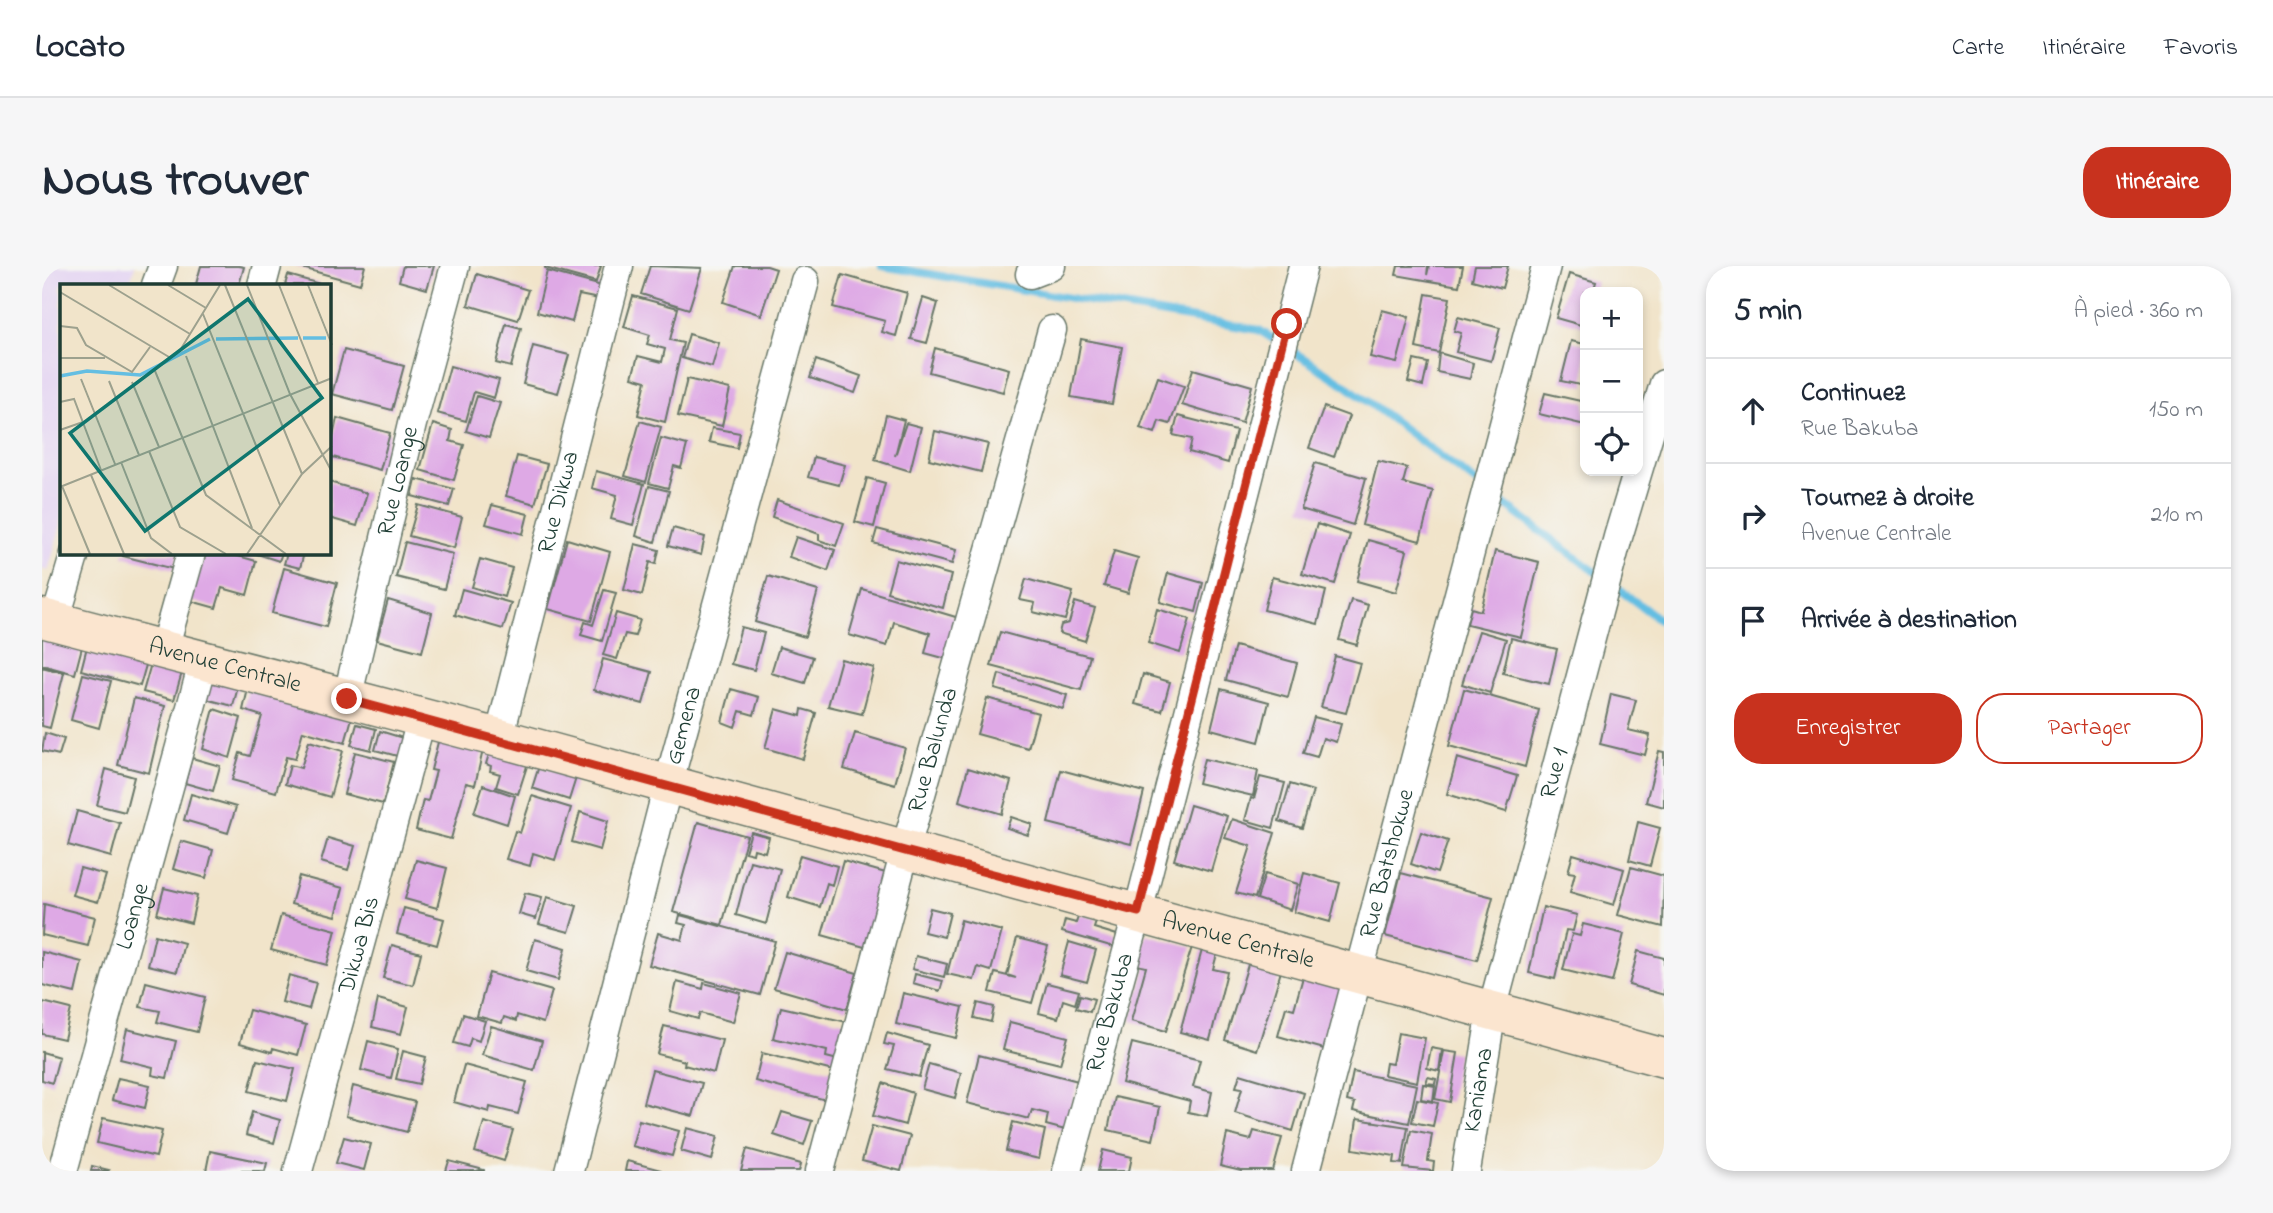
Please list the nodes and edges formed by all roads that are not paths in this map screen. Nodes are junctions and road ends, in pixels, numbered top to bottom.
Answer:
1 (163, 266) edge
2 (267, 266) edge
3 (455, 266) edge
4 (619, 266) edge
5 (1303, 266) edge
6 (1546, 266) edge
7 (805, 281) dead end
8 (156, 284) edge
9 (262, 284) edge
10 (1052, 330) dead end
11 (1664, 384) edge
12 (74, 555) edge
13 (190, 555) edge
14 (49, 620) edge
15 (164, 649) junction
16 (204, 660) junction
17 (347, 699) junction
18 (422, 717) junction
19 (499, 738) junction
20 (668, 785) junction
21 (905, 851) junction
22 (1138, 912) junction
23 (1359, 975) junction
24 (1492, 1010) junction
25 (1664, 1058) edge
26 (63, 1171) edge
27 (299, 1171) edge
28 (569, 1171) edge
29 (820, 1171) edge
30 (1067, 1171) edge
31 (1306, 1171) edge
32 (1466, 1171) edge

1 - 8 street
2 - 9 street
3 - 17 street, Rue Loange
4 - 19 street, Rue Dikwa
5 - 22 street, Rue Bakuba
6 - 23 street, Rue Batshokwe
7 - 20 street, Gemena
10 - 21 street, Rue Balunda
11 - 24 street, Rue 1
12 - 14 street
13 - 15 street
14 - 15 street, Avenue Centrale
15 - 16 street, Avenue Centrale
16 - 17 street, Avenue Centrale
16 - 26 street, Loange
17 - 18 street, Avenue Centrale
18 - 19 street, Avenue Centrale
18 - 27 street, Dikwa Bis
19 - 20 street, Avenue Centrale
20 - 21 street, Avenue Centrale
20 - 28 street, Gemena
21 - 22 street, Avenue Centrale
21 - 29 street, Rue Balunda
22 - 23 street, Avenue Centrale
22 - 30 street, Rue Bakuba
23 - 24 street, Avenue Centrale
23 - 31 street, Rue Batshokwe
24 - 25 street, Avenue Centrale
24 - 32 street, Kaniama

